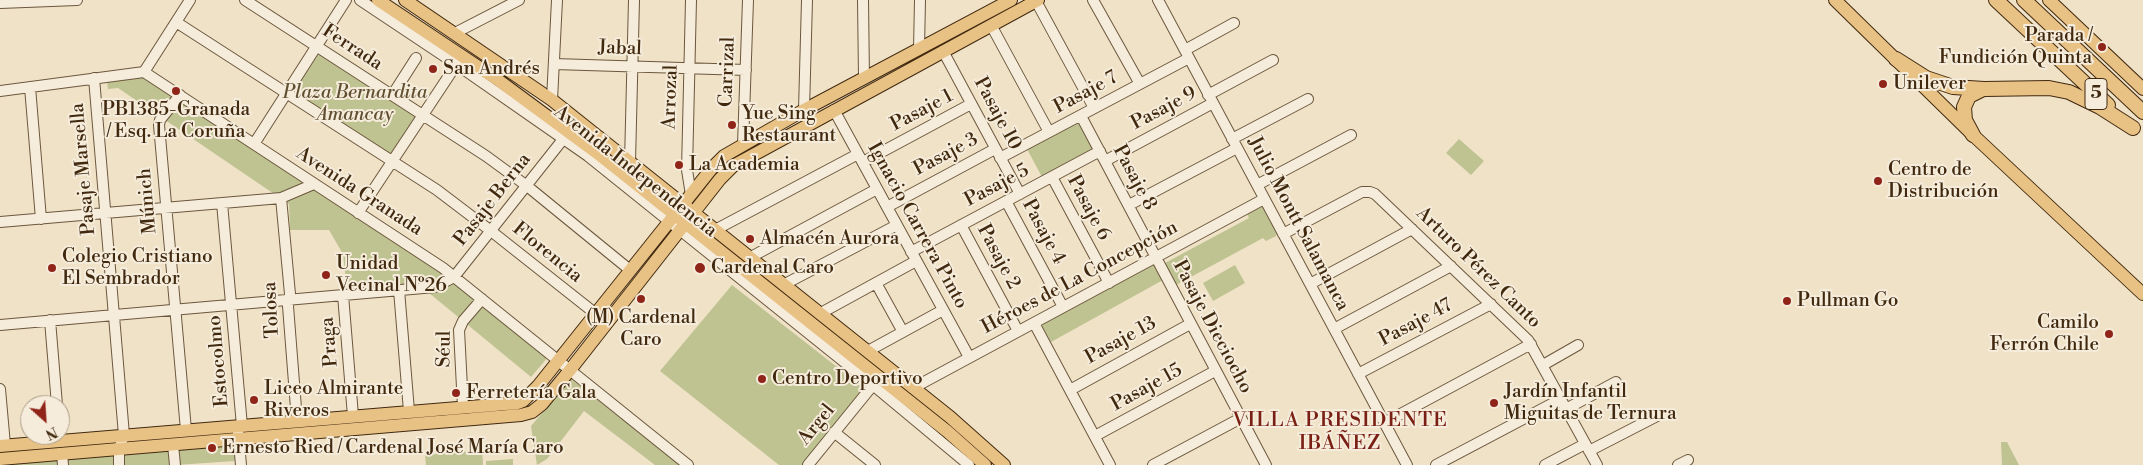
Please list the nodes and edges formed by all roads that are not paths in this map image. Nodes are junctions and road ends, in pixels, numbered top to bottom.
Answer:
1 (15, 0) edge
2 (77, 0) edge
3 (190, 0) edge
4 (245, 0) edge
5 (346, 0) edge
6 (360, 0) edge
7 (378, 0) edge
8 (405, 0) edge
9 (519, 0) edge
10 (557, 0) edge
11 (634, 0) edge
12 (691, 0) edge
13 (748, 0) edge
14 (808, 0) edge
15 (863, 0) edge
16 (920, 0) edge
17 (1011, 0) edge
18 (1037, 0) edge
19 (1093, 0) edge
20 (1835, 0) edge
21 (1996, 0) edge
22 (2049, 0) edge
23 (1163, 1) edge
24 (0, 3) edge
25 (2027, 3) edge
26 (176, 22) junction
27 (1234, 23) dead end
28 (991, 25) junction
29 (456, 33) junction
30 (317, 46) junction
31 (919, 49) junction
32 (943, 51) junction
33 (1187, 54) junction
34 (416, 58) dead end
35 (459, 59) junction
36 (1896, 59) junction
37 (1273, 60) dead end
38 (554, 64) junction
39 (633, 67) junction
40 (689, 68) junction
41 (746, 70) junction
42 (144, 72) junction
43 (94, 78) junction
44 (864, 78) junction
45 (1140, 84) junction
46 (30, 87) junction
47 (1984, 89) junction
48 (2143, 89) edge
49 (0, 91) edge
50 (286, 93) junction
51 (393, 94) junction
52 (180, 95) junction
53 (1211, 99) junction
54 (1308, 99) dead end
55 (552, 100) junction
56 (971, 104) junction
57 (1094, 108) junction
58 (804, 110) junction
59 (834, 110) junction
60 (2143, 112) edge
61 (423, 114) junction
62 (1081, 116) junction
63 (1049, 132) junction
64 (2138, 133) edge
65 (1351, 135) dead end
66 (1973, 135) junction
67 (564, 138) junction
68 (254, 144) junction
69 (743, 144) junction
70 (1235, 144) junction
71 (1100, 151) junction
72 (998, 153) junction
73 (860, 158) junction
74 (392, 161) junction
75 (1105, 161) junction
76 (630, 162) junction
77 (1052, 177) junction
78 (314, 184) junction
79 (1257, 185) junction
80 (526, 186) junction
81 (877, 189) junction
82 (1020, 194) junction
83 (281, 198) junction
84 (1264, 199) junction
85 (687, 200) junction
86 (1006, 201) junction
87 (222, 203) junction
88 (1129, 205) junction
89 (887, 207) junction
90 (166, 208) junction
91 (358, 212) junction
92 (694, 212) junction
93 (105, 213) junction
94 (672, 218) junction
95 (41, 219) junction
96 (0, 222) edge
97 (897, 225) junction
98 (961, 225) junction
99 (683, 227) junction
100 (1412, 229) junction
101 (715, 230) junction
102 (491, 231) junction
103 (1283, 234) junction
104 (914, 256) junction
105 (751, 257) junction
106 (1155, 257) junction
107 (1451, 266) junction
108 (626, 276) junction
109 (454, 277) junction
110 (876, 283) junction
111 (1108, 283) junction
112 (785, 284) junction
113 (1310, 284) junction
114 (399, 290) junction
115 (634, 290) junction
116 (2143, 294) edge
117 (343, 295) junction
118 (482, 299) junction
119 (289, 300) junction
120 (1491, 304) junction
121 (231, 305) junction
122 (1063, 307) junction
123 (175, 309) junction
124 (943, 310) junction
125 (821, 313) junction
126 (596, 314) junction
127 (114, 315) junction
128 (50, 320) junction
129 (1034, 323) junction
130 (1190, 324) junction
131 (0, 325) edge
132 (1334, 329) junction
133 (1018, 331) junction
134 (902, 332) junction
135 (1531, 344) junction
136 (1578, 345) dead end
137 (868, 351) junction
138 (969, 358) junction
139 (559, 361) junction
140 (1542, 365) junction
141 (570, 370) junction
142 (1215, 371) junction
143 (1358, 374) junction
144 (1616, 382) dead end
145 (873, 385) junction
146 (913, 388) junction
147 (0, 389) edge
148 (1070, 390) junction
149 (56, 395) edge
150 (1561, 399) junction
151 (464, 407) junction
152 (1566, 409) junction
153 (409, 411) junction
154 (353, 416) junction
155 (1657, 416) dead end
156 (1240, 418) junction
157 (297, 421) junction
158 (1384, 423) junction
159 (240, 426) junction
160 (186, 430) junction
161 (834, 432) junction
162 (124, 435) junction
163 (1095, 436) junction
164 (70, 438) edge
165 (239, 440) junction
166 (20, 443) edge
167 (2, 445) edge
168 (173, 445) junction
169 (1587, 447) junction
170 (119, 450) junction
171 (62, 460) edge
172 (1688, 460) dead end
173 (4, 461) edge
174 (119, 465) edge
175 (175, 465) edge
176 (241, 465) edge
177 (688, 465) edge
178 (808, 465) edge
179 (875, 465) edge
180 (969, 465) edge
181 (986, 465) edge
182 (1004, 465) edge
183 (1110, 465) edge
184 (1152, 465) edge
185 (1265, 465) edge
186 (1407, 465) edge
187 (1436, 465) edge
188 (1545, 465) edge
189 (1596, 465) edge
190 (1678, 465) edge

1 - 2 street
1 - 24 street
3 - 26 street
4 - 30 street, Ferrada
5 - 30 street
6 - 35 street, Avenida Independencia
7 - 35 main road, Avenida Independencia
8 - 29 main road, Avenida Independencia
9 - 29 street
10 - 38 street
11 - 39 street
12 - 40 street, Arrozal
13 - 41 street, Carrizal
14 - 58 street
15 - 44 street
16 - 31 street
17 - 31 main road
18 - 28 main road
18 - 57 street
19 - 45 street
20 - 36 main road
21 - 64 highway, 5
22 - 48 main road
23 - 33 street, Julio Montt Salamanca
25 - 60 highway, 5
26 - 42 street
26 - 50 street, Florencia
27 - 33 street, Pasaje 7
28 - 32 main road
28 - 63 street
29 - 55 main road, Avenida Independencia
30 - 50 street
30 - 51 street, Ferrada
31 - 44 main road
32 - 56 street, Pasaje 10
32 - 59 main road
33 - 45 street, Pasaje 7
33 - 53 street, Julio Montt Salamanca
34 - 51 street
35 - 61 street
35 - 67 street, Avenida Independencia
35 - 94 main road, Avenida Independencia
36 - 47 highway
36 - 66 main road
37 - 53 street, Pasaje 9
38 - 39 street, Jabal
38 - 55 street
39 - 40 street, Jabal
39 - 76 street
40 - 41 street, Jabal
40 - 85 street, Arrozal
41 - 69 street, Carrizal
42 - 43 street
42 - 52 street, Avenida Granada
43 - 46 street
43 - 93 street, Pasaje Marsella
44 - 58 main road
45 - 57 street, Pasaje 7
46 - 49 street
46 - 95 street
47 - 64 highway
47 - 66 highway
50 - 68 street
50 - 74 street, Florencia
51 - 61 street, Ferrada
52 - 68 street, Avenida Granada
52 - 90 street, Múnich
53 - 70 street, Julio Montt Salamanca
53 - 75 street, Pasaje 9
54 - 70 street
55 - 76 main road, Avenida Independencia
56 - 72 street, Pasaje 10
56 - 73 street, Pasaje 1
57 - 62 street, Pasaje 7
58 - 69 main road
59 - 73 street, Ignacio Carrera Pinto
59 - 92 main road
61 - 74 street
61 - 80 street, Ferrada
62 - 63 street, Pasaje 7
62 - 71 street, Pasaje 8
63 - 72 street, Pasaje 7
65 - 79 street
66 - 116 main road
67 - 80 street, Pasaje Berna
67 - 94 street, Avenida Independencia
68 - 78 street, Avenida Granada
69 - 85 main road
70 - 79 street, Julio Montt Salamanca
70 - 88 street
71 - 75 street, Pasaje 8
71 - 77 street, Pasaje 5
72 - 82 street, Pasaje 10
72 - 89 street, Pasaje 3
73 - 81 street, Ignacio Carrera Pinto
73 - 101 street, Pasaje 1
74 - 91 street
74 - 102 street, Florencia
75 - 88 street, Pasaje 8
76 - 85 main road, Avenida Independencia
77 - 82 street, Pasaje 5
77 - 111 street, Pasaje 6
78 - 83 street
78 - 91 street, Avenida Granada
79 - 84 street, Julio Montt Salamanca
80 - 102 street, Pasaje Berna
80 - 108 street, Ferrada
81 - 89 street, Ignacio Carrera Pinto
81 - 105 street
82 - 86 street, Pasaje 5
83 - 87 street
83 - 119 street, Tolosa
84 - 103 street, Julio Montt Salamanca
84 - 106 street, Héroes de La Concepción
85 - 92 main road, Avenida Independencia
85 - 94 main road
86 - 98 street, Pasaje 5
86 - 122 street, Pasaje 4
87 - 90 street
87 - 121 street, Estocolmo
88 - 106 street, Pasaje 8
89 - 97 street, Ignacio Carrera Pinto
90 - 93 street
90 - 123 street, Múnich
91 - 109 street, Avenida Granada
92 - 99 main road
92 - 101 main road, Avenida Independencia
93 - 95 street
93 - 127 street, Pasaje Marsella
94 - 99 main road, Avenida Independencia
94 - 108 main road
95 - 96 street
97 - 104 street, Ignacio Carrera Pinto
97 - 112 street
98 - 104 street, Pasaje 5
98 - 133 street, Pasaje 2
99 - 115 main road
99 - 145 street, Avenida Independencia
99 - 181 main road, Avenida Independencia
100 - 103 street, Arturo Pérez Canto
100 - 107 street, Arturo Pérez Canto
100 - 113 street
101 - 105 main road, Avenida Independencia
102 - 109 street, Pasaje Berna
102 - 126 street, Florencia
103 - 113 street, Julio Montt Salamanca
104 - 110 street, Pasaje 5
104 - 124 street, Ignacio Carrera Pinto
105 - 112 main road, Avenida Independencia
106 - 111 street, Héroes de La Concepción
106 - 130 street, Pasaje Dieciocho
107 - 120 street, Arturo Pérez Canto
107 - 132 street
108 - 115 main road
108 - 126 main road
109 - 114 street, Pasaje Berna
109 - 118 street, Avenida Granada
110 - 125 street, Pasaje 5
110 - 134 street
111 - 122 street, Héroes de La Concepción
112 - 125 main road, Avenida Independencia
113 - 132 street, Julio Montt Salamanca
114 - 117 street, Pasaje Berna
114 - 153 street
115 - 141 main road
117 - 119 street, Pasaje Berna
117 - 154 street, Praga
118 - 139 street, Avenida Granada
118 - 151 street, Séul
119 - 121 street, Pasaje Berna
119 - 157 street, Tolosa
120 - 135 street, Arturo Pérez Canto
120 - 143 street, Pasaje 47
121 - 123 street, Pasaje Berna
121 - 159 street, Estocolmo
122 - 129 street, Héroes de La Concepción
123 - 127 street, Pasaje Berna
123 - 160 street, Múnich
124 - 134 street
124 - 138 street, Ignacio Carrera Pinto
125 - 137 main road, Avenida Independencia
126 - 139 main road
127 - 128 street, Pasaje Berna
127 - 162 street, Pasaje Marsella
128 - 131 street, Pasaje Berna
128 - 149 street
129 - 133 street, Héroes de La Concepción
129 - 148 street
130 - 142 street, Pasaje Dieciocho
130 - 148 street, Pasaje 13
132 - 143 street, Julio Montt Salamanca
133 - 138 street, Héroes de La Concepción
134 - 137 street
135 - 140 street, Arturo Pérez Canto
135 - 158 street
136 - 140 street
137 - 146 main road, Avenida Independencia
138 - 146 street, Héroes de La Concepción
139 - 141 street, Avenida Granada
139 - 151 main road
140 - 150 street, Arturo Pérez Canto
141 - 165 main road
141 - 177 street, Avenida Granada
142 - 156 street, Pasaje Dieciocho
142 - 163 street, Pasaje 15
143 - 158 street, Julio Montt Salamanca
144 - 152 street
145 - 161 street, Argel
145 - 180 street, Avenida Independencia
146 - 182 main road, Avenida Independencia
147 - 167 street
148 - 163 street
150 - 152 street, Arturo Pérez Canto
150 - 187 street
151 - 153 main road
152 - 169 street, Arturo Pérez Canto
153 - 154 main road
154 - 157 main road
155 - 169 street
156 - 184 street
156 - 185 street, Pasaje Dieciocho
157 - 159 main road
158 - 186 street, Julio Montt Salamanca
159 - 160 main road
159 - 165 street, Estocolmo
160 - 162 main road
161 - 178 street, Argel
161 - 179 street
162 - 164 main road
162 - 170 street, Pasaje Marsella
163 - 183 street
165 - 168 main road
165 - 176 street, Estocolmo
166 - 167 main road
168 - 170 main road
168 - 175 street
169 - 188 street
169 - 189 street, Arturo Pérez Canto
170 - 171 main road
170 - 174 street, Pasaje Marsella
171 - 173 main road
172 - 190 street

